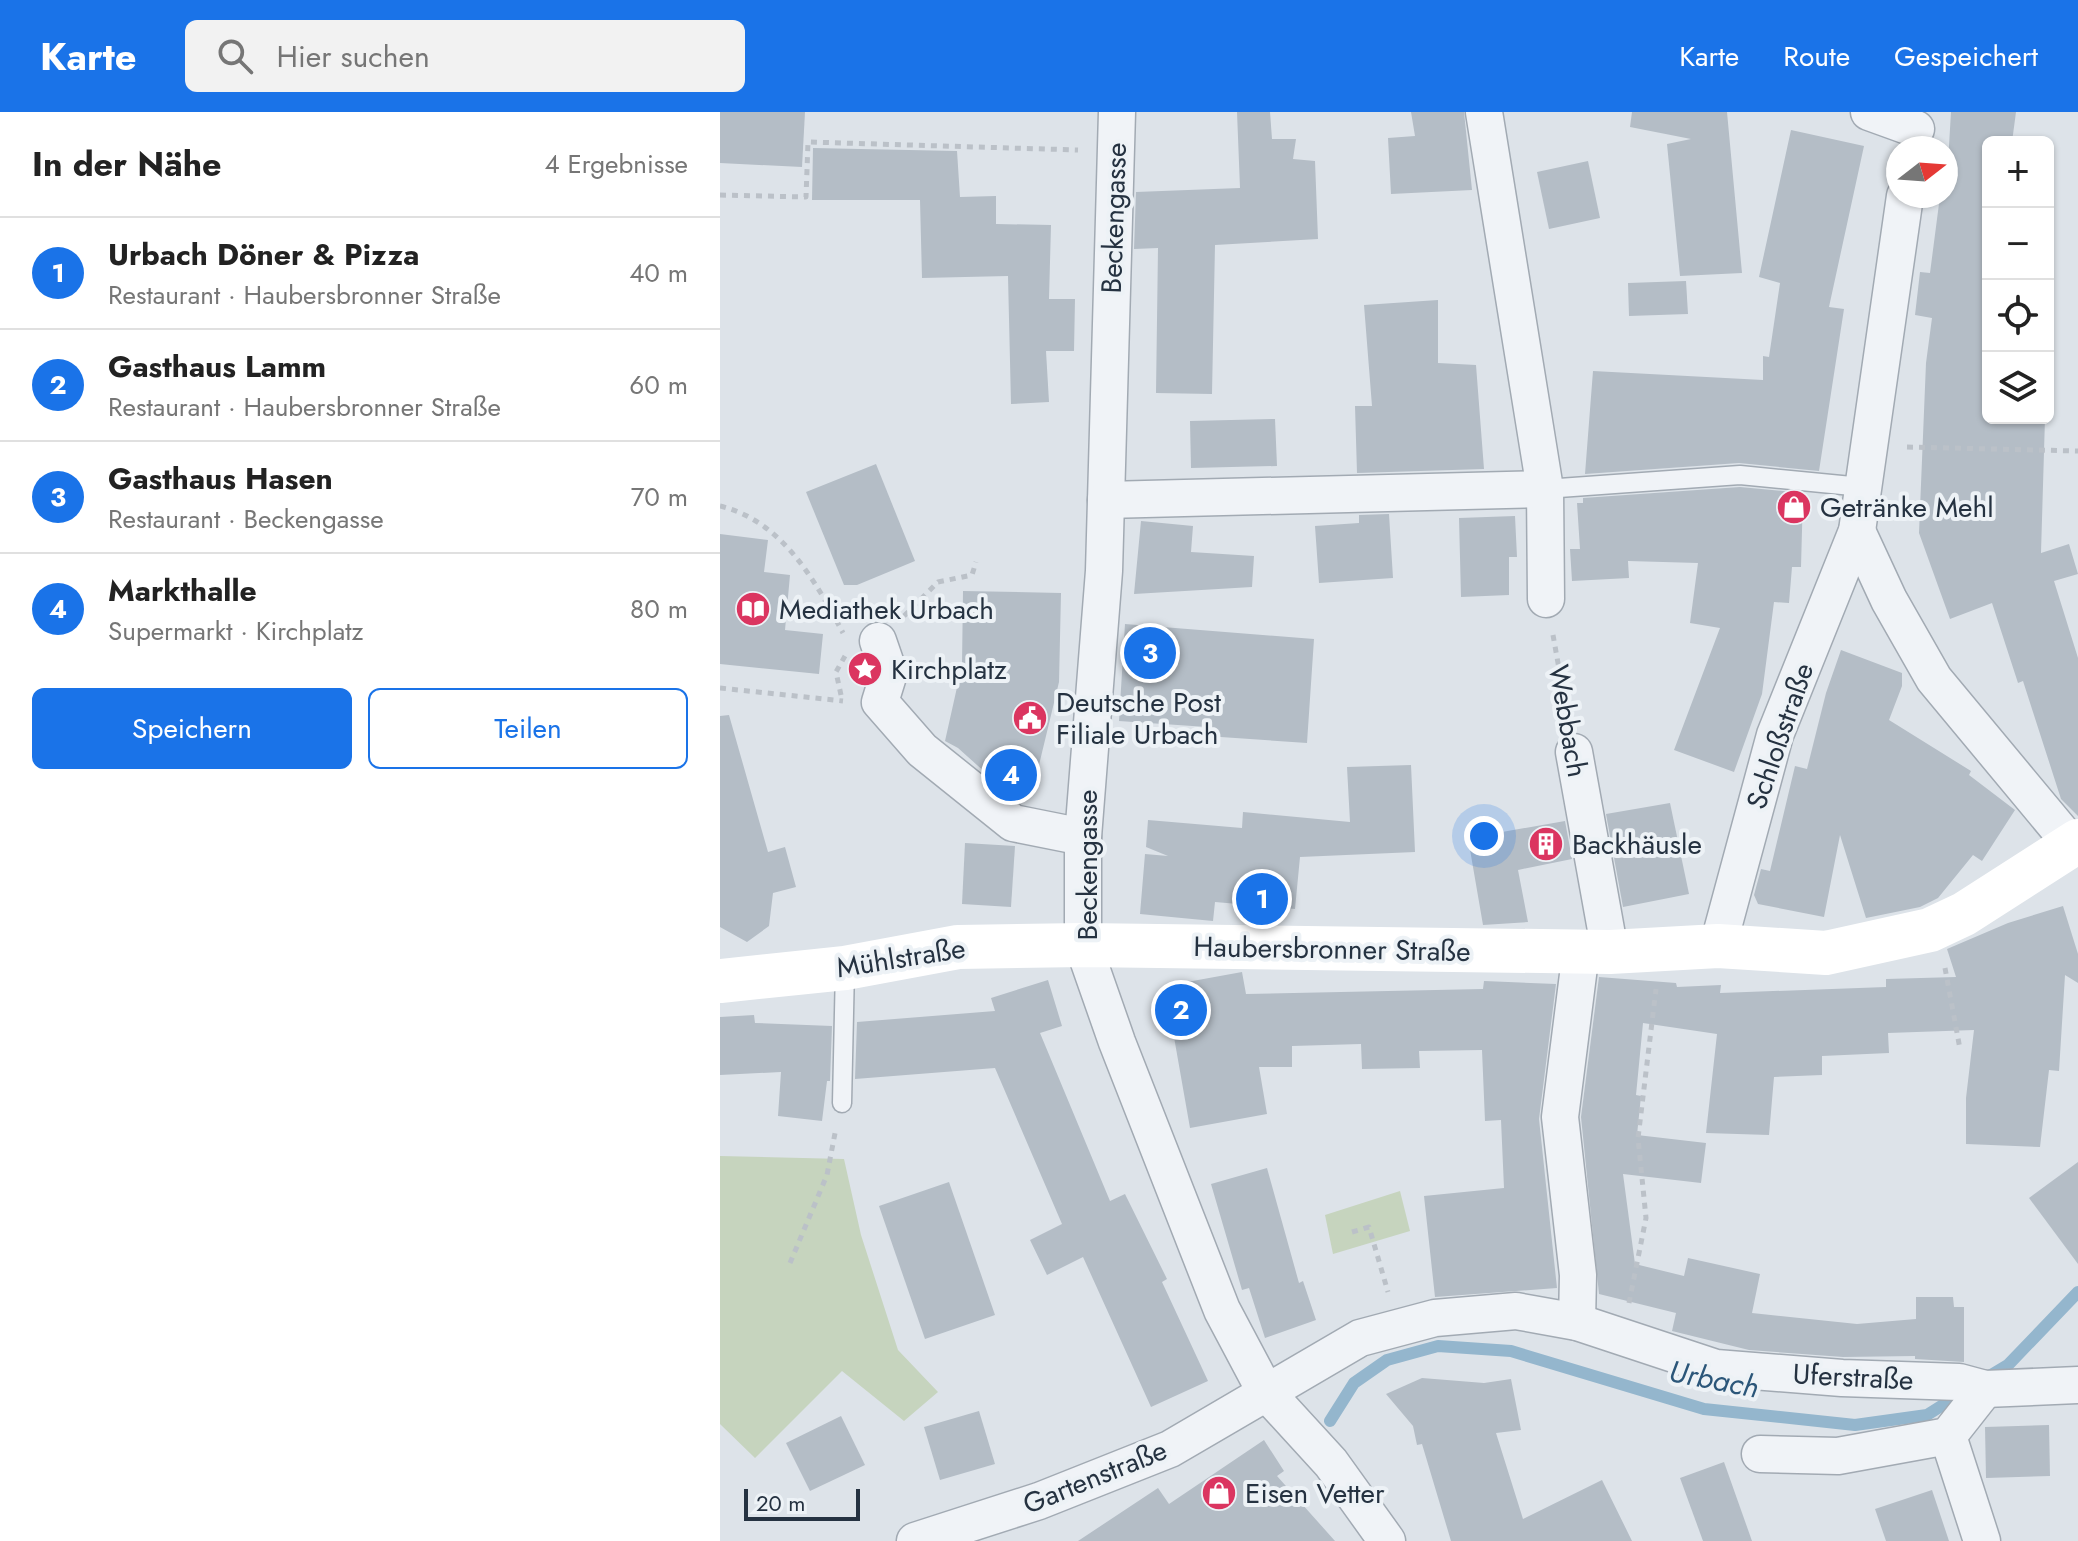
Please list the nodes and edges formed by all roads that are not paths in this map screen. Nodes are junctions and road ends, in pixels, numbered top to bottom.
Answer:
1 (1117, 112) edge
2 (1484, 112) edge
3 (1869, 112) edge
4 (1916, 130) edge
5 (1903, 208) edge
6 (1862, 487) junction
7 (1545, 489) junction
8 (1106, 500) junction
9 (1857, 531) junction
10 (1546, 599) road end
11 (878, 641) road end
12 (1574, 752) road end
13 (1083, 837) junction
14 (2075, 843) edge
15 (1083, 945) junction
16 (1718, 946) junction
17 (1595, 952) junction
18 (845, 968) junction
19 (720, 981) edge
20 (842, 1103) road end
21 (1577, 1322) junction
22 (2078, 1385) edge
23 (1972, 1386) junction
24 (1265, 1391) junction
25 (1948, 1436) junction
26 (1760, 1454) dead end
27 (915, 1541) edge
28 (1387, 1541) edge
29 (1982, 1541) edge

1 - 8 street, Beckengasse
2 - 7 street
3 - 4 street
5 - 6 street, Schloßstraße
6 - 7 lane
6 - 9 street, Schloßstraße
7 - 8 street
7 - 10 street
8 - 13 street, Beckengasse
9 - 14 street
9 - 16 street, Schloßstraße
11 - 13 street
12 - 17 street, Webbach
13 - 15 street, Beckengasse
14 - 16 street, Haubersbronner Straße
15 - 17 street, Haubersbronner Straße
15 - 18 street, Mühlstraße
15 - 24 street, Beckengasse
16 - 17 street, Haubersbronner Straße
17 - 21 street
18 - 19 street, Mühlstraße
18 - 20 lane
21 - 23 street, Uferstraße
21 - 24 street, Uferstraße
22 - 23 street, Uferstraße
23 - 25 street
24 - 27 street, Gartenstraße
24 - 28 street, Beckengasse
25 - 26 street
25 - 29 street

